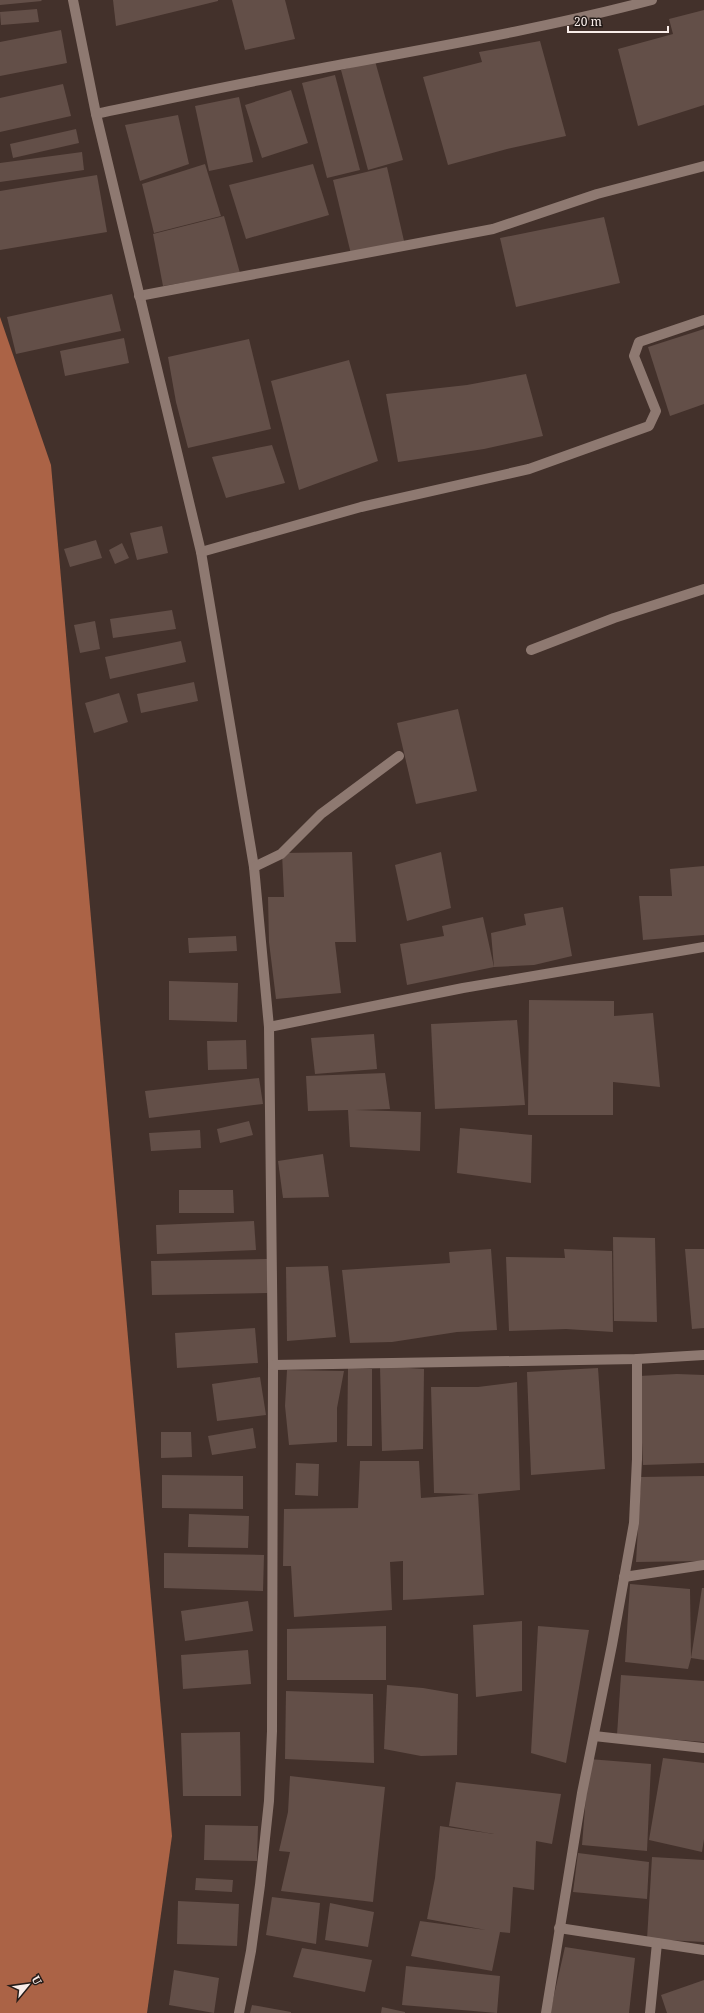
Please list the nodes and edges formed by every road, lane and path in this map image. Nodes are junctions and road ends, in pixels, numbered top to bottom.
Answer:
1 (73, 0) edge
2 (652, 0) edge
3 (96, 114) junction
4 (704, 166) edge
5 (139, 296) junction
6 (704, 320) edge
7 (201, 552) junction
8 (704, 589) edge
9 (531, 650) dead end
10 (399, 756) dead end
11 (254, 868) junction
12 (704, 947) edge
13 (269, 1027) junction
14 (704, 1355) edge
15 (637, 1359) junction
16 (273, 1365) junction
17 (704, 1566) edge
18 (624, 1577) junction
19 (594, 1736) junction
20 (704, 1748) edge
21 (559, 1928) junction
22 (656, 1943) junction
23 (704, 1950) edge
24 (239, 2013) edge
25 (546, 2013) edge
26 (650, 2013) edge

1 - 3 street
2 - 3 street
3 - 5 street
4 - 5 street
5 - 7 street
6 - 7 street
7 - 11 street
8 - 9 street
10 - 11 street
11 - 13 street
12 - 13 street
13 - 16 street
14 - 15 street
15 - 16 street
15 - 18 street
16 - 24 street
17 - 18 street
18 - 19 street
19 - 20 street
19 - 21 street
21 - 22 street
21 - 25 street
22 - 23 street
22 - 26 street

